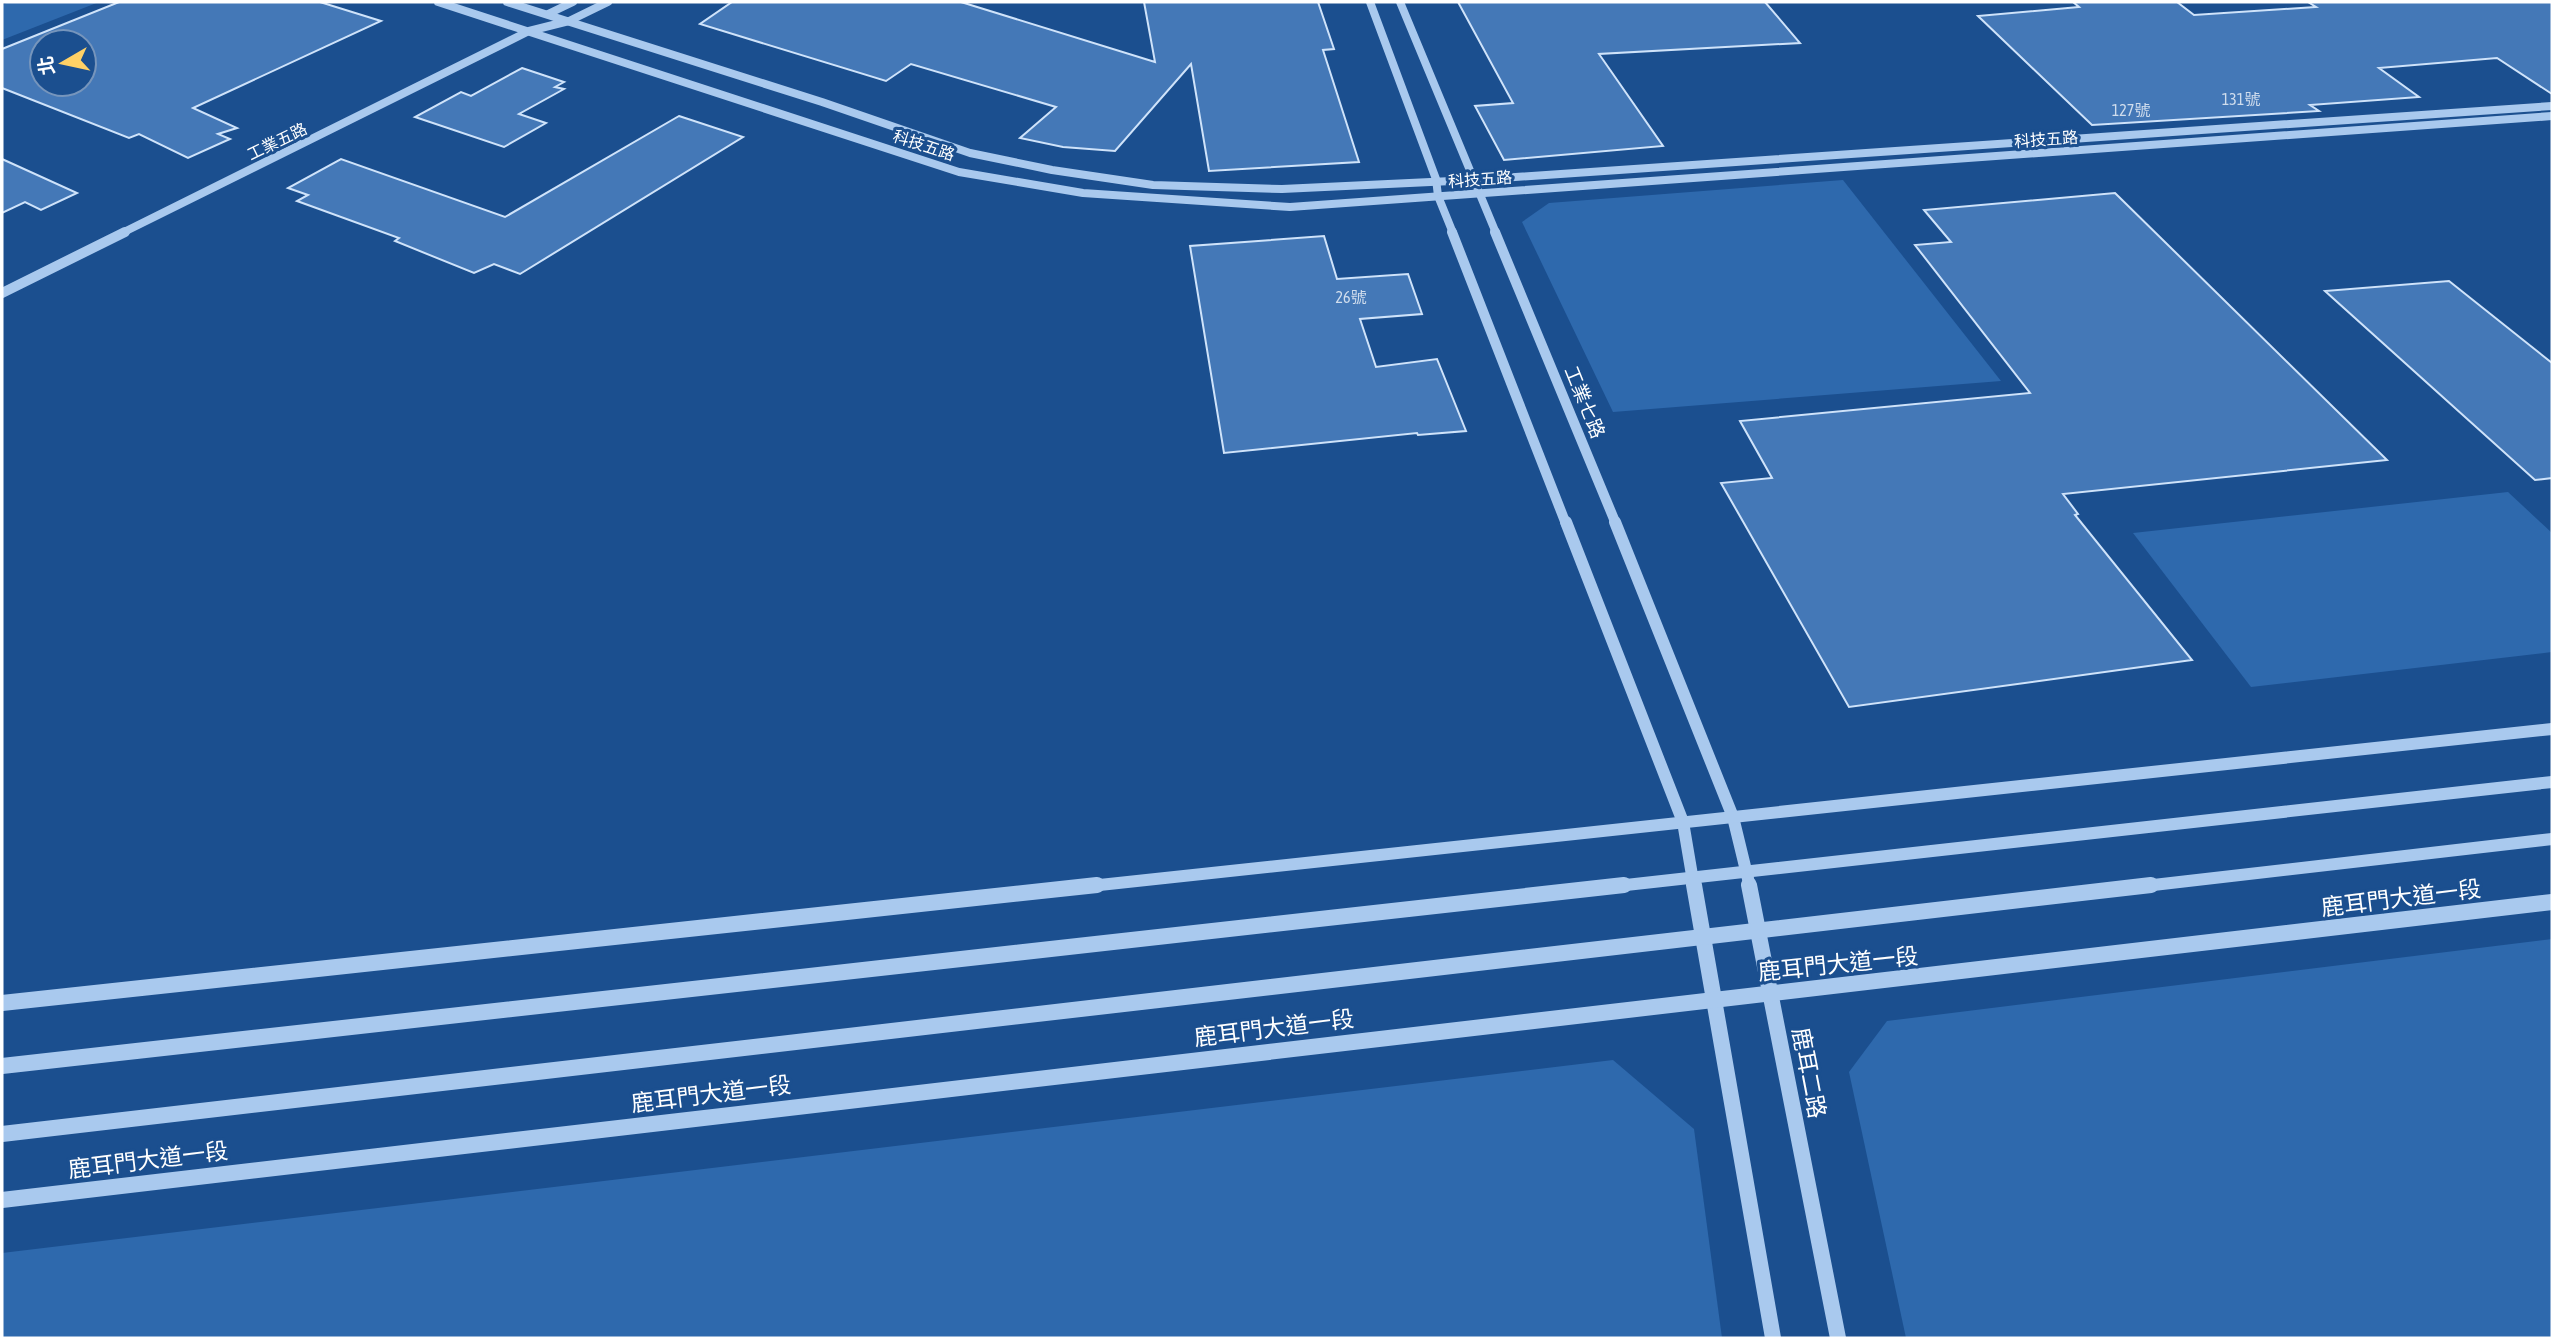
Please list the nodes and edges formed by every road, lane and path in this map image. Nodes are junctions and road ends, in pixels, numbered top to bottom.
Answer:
1 (438, 2) edge
2 (507, 2) edge
3 (573, 2) edge
4 (608, 2) edge
5 (1370, 2) edge
6 (1400, 2) edge
7 (548, 14) junction
8 (569, 21) junction
9 (529, 31) junction
10 (2552, 106) edge
11 (2552, 116) edge
12 (1436, 179) junction
13 (1473, 180) junction
14 (1480, 193) junction
15 (1438, 196) junction
16 (2, 293) edge
17 (2552, 729) edge
18 (2552, 782) edge
19 (1733, 817) junction
20 (1683, 822) junction
21 (2552, 839) edge
22 (1748, 871) junction
23 (1692, 877) junction
24 (2552, 902) edge
25 (1761, 933) junction
26 (1703, 939) junction
27 (1771, 995) junction
28 (1713, 999) junction
29 (2, 1003) edge
30 (2, 1066) edge
31 (2, 1134) edge
32 (2, 1200) edge
33 (1773, 1338) edge
34 (1838, 1338) edge

1 - 9 street, 科技五路
2 - 7 street, 科技五路
3 - 7 street
4 - 8 street
5 - 12 street
6 - 13 street, 工業七路
7 - 8 street, 科技五路
8 - 9 street, 工業五路
8 - 12 street, 科技五路
9 - 15 street, 科技五路
9 - 16 street, 工業五路
10 - 13 street, 科技五路
11 - 14 street, 科技五路
12 - 13 street, 科技五路
12 - 15 street
13 - 14 street, 工業七路
14 - 15 street, 科技五路
14 - 19 street, 工業七路
15 - 20 street
17 - 19 street
18 - 22 street
19 - 20 street
19 - 22 street, 鹿耳二路
20 - 23 street
20 - 29 street
21 - 25 street, 鹿耳門大道一段
22 - 23 street
22 - 25 street, 鹿耳二路
23 - 26 street
23 - 30 street
24 - 27 street, 鹿耳門大道一段
25 - 26 street, 鹿耳門大道一段
25 - 27 street, 鹿耳二路
26 - 28 street
26 - 31 street, 鹿耳門大道一段
27 - 28 street, 鹿耳門大道一段
27 - 34 street, 鹿耳二路
28 - 32 street, 鹿耳門大道一段
28 - 33 street

